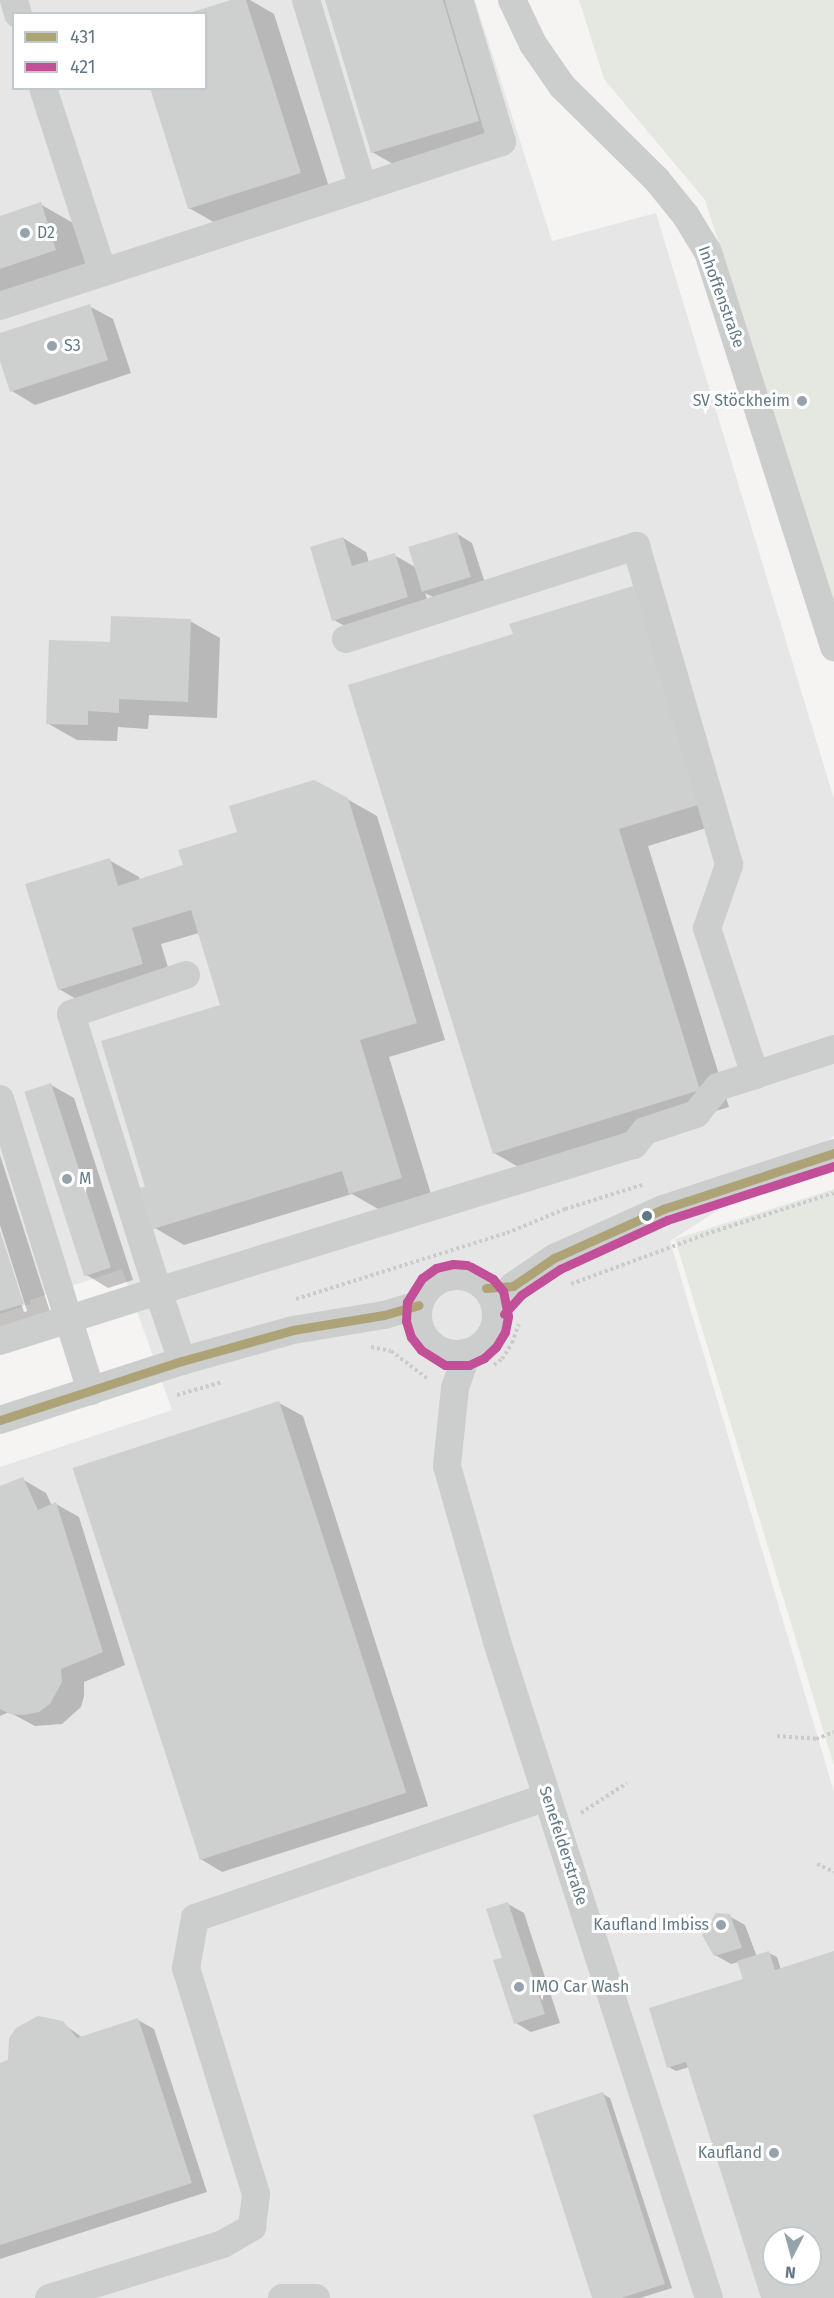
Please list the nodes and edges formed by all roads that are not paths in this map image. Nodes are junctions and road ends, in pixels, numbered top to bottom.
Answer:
1 (306, 0) edge
2 (459, 0) edge
3 (512, 0) edge
4 (44, 90) edge
5 (363, 188) junction
6 (103, 273) junction
7 (0, 306) edge
8 (346, 639) dead end
9 (834, 647) edge
10 (186, 975) dead end
11 (834, 1049) edge
12 (755, 1075) junction
13 (0, 1099) edge
14 (834, 1153) edge
15 (158, 1291) junction
16 (498, 1293) junction
17 (418, 1312) junction
18 (70, 1319) junction
19 (0, 1341) edge
20 (437, 1348) junction
21 (467, 1353) junction
22 (182, 1361) junction
23 (454, 1388) junction
24 (91, 1391) junction
25 (0, 1420) edge
26 (551, 1810) junction
27 (49, 2298) edge
28 (282, 2298) edge
29 (316, 2298) edge
30 (709, 2298) edge

1 - 5 street
2 - 5 street
3 - 9 street, Inhoffenstraße
4 - 6 street
5 - 6 street
6 - 7 street
8 - 12 street
10 - 15 street
11 - 12 street
12 - 15 street
13 - 18 street
14 - 16 street
15 - 18 street
15 - 22 street
16 - 17 street
16 - 21 street
17 - 20 street
17 - 22 street
18 - 19 street
18 - 24 street
20 - 21 street
20 - 23 street, Senefelderstraße
21 - 23 street, Senefelderstraße
22 - 24 street
23 - 26 street, Senefelderstraße
24 - 25 street
26 - 27 street
26 - 30 street, Senefelderstraße
28 - 29 street

